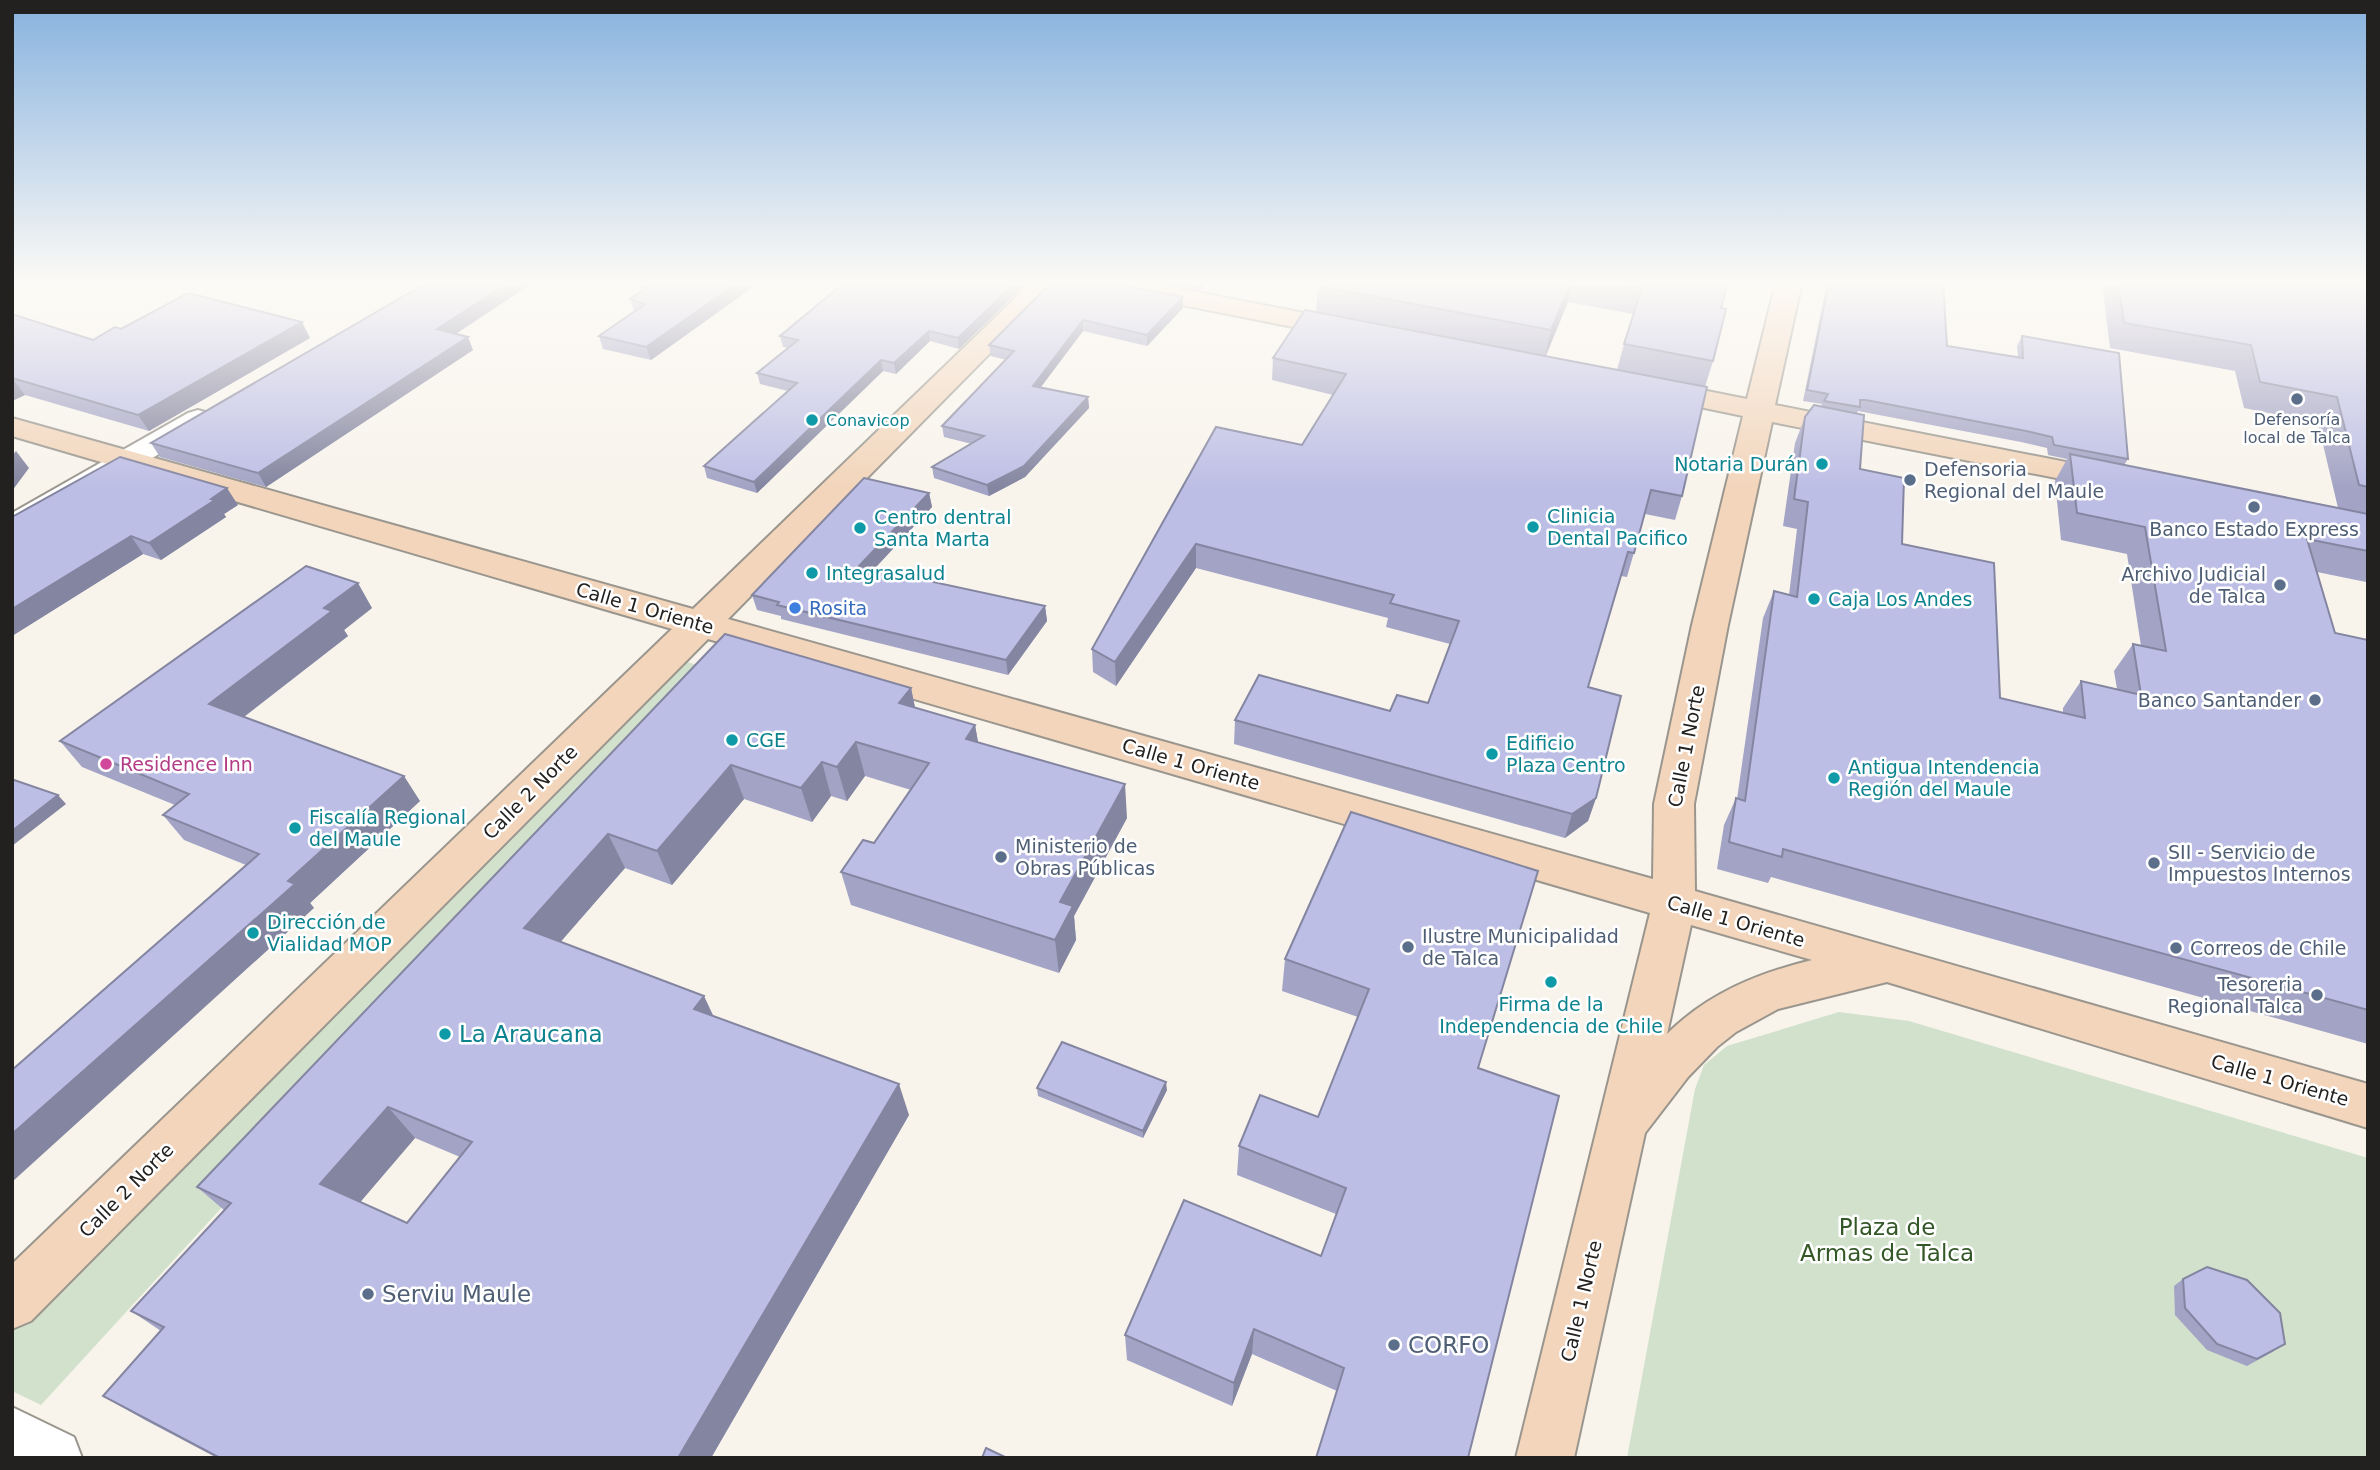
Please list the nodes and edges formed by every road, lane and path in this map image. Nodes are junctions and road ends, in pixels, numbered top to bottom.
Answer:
1 (977, 351) edge
2 (1773, 351) edge
3 (1623, 383) edge
4 (221, 405) edge
5 (1759, 410) junction
6 (12, 427) edge
7 (127, 460) junction
8 (2140, 485) edge
9 (12, 527) edge
10 (700, 624) junction
11 (1674, 903) junction
12 (1889, 964) junction
13 (2368, 1106) edge
14 (1622, 1126) junction
15 (12, 1302) edge
16 (12, 1436) edge
17 (53, 1458) edge
18 (1545, 1458) edge

1 - 10 main road, Calle 2 Norte
2 - 5 main road, Calle 1 Norte
3 - 5 main road
4 - 7 street
5 - 8 main road
5 - 11 main road, Calle 1 Norte
6 - 7 main road, Calle 1 Oriente
7 - 9 street
7 - 10 main road, Calle 1 Oriente
10 - 11 main road, Calle 1 Oriente
10 - 15 main road, Calle 2 Norte
11 - 12 main road, Calle 1 Oriente
11 - 14 main road, Calle 1 Norte
12 - 13 main road, Calle 1 Oriente
12 - 14 main road
14 - 18 main road, Calle 1 Norte
16 - 17 street

